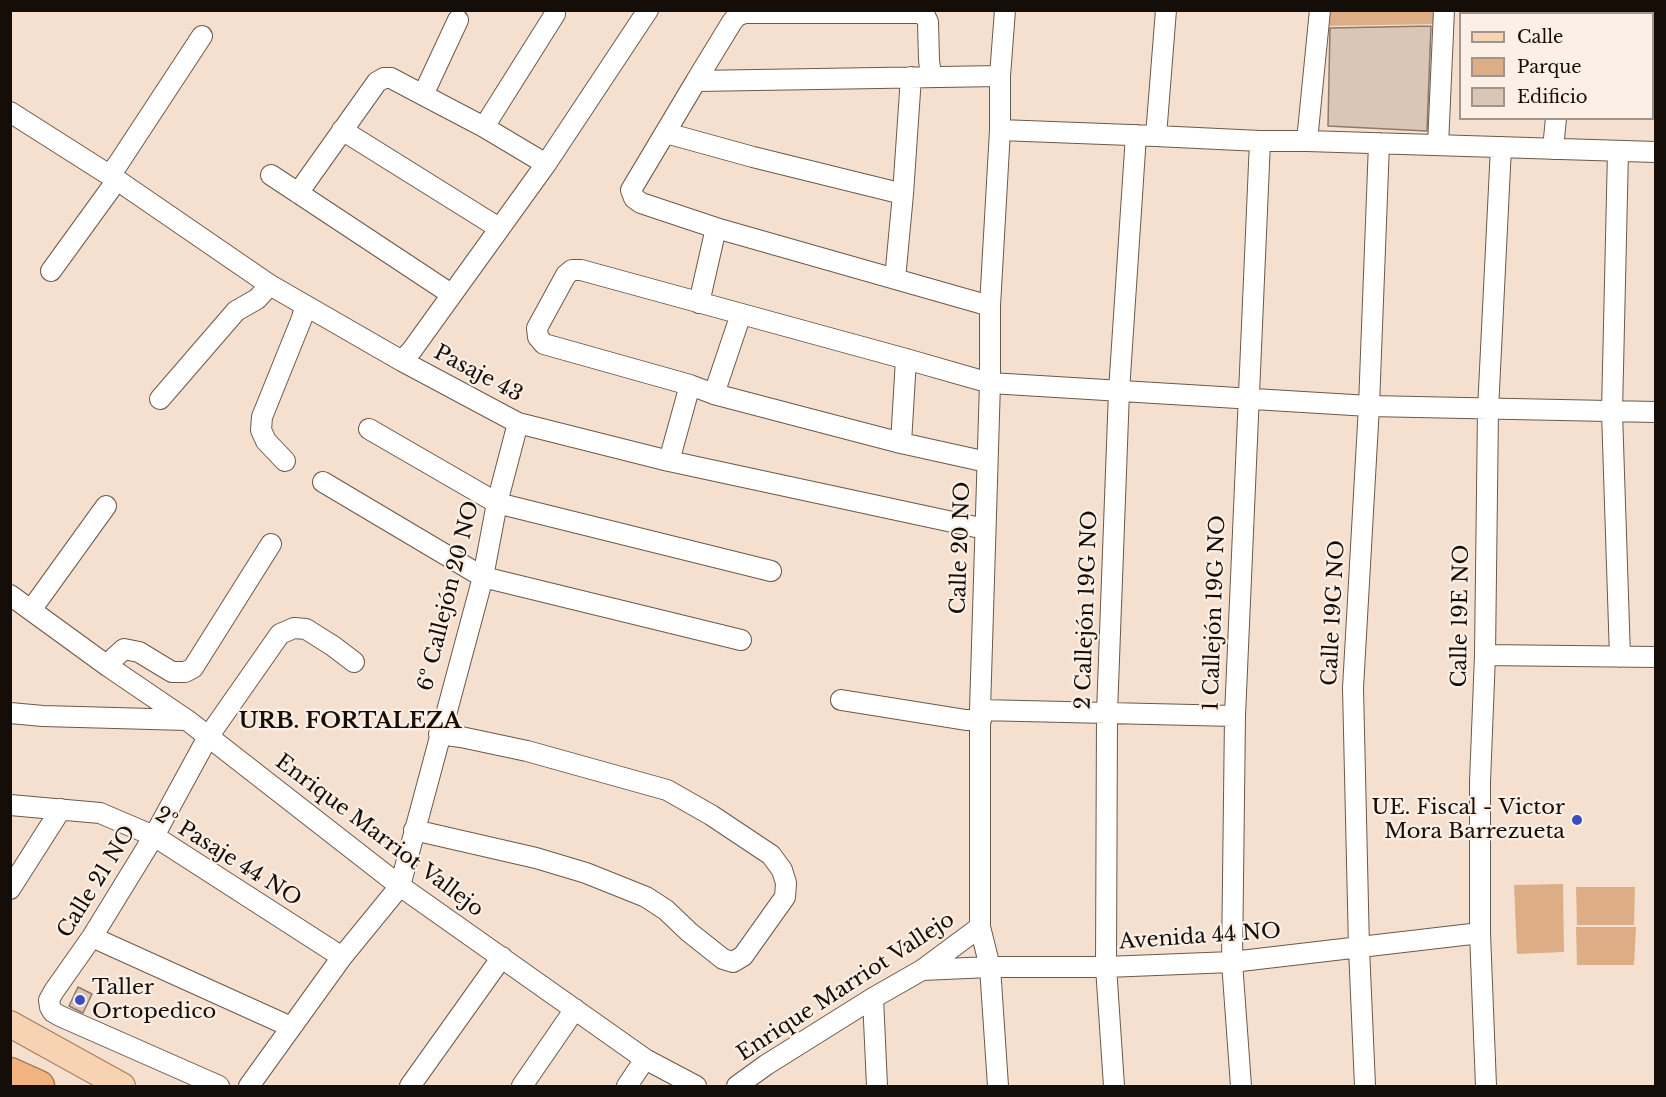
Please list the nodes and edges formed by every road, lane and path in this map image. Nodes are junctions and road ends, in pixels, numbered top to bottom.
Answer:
1 (648, 10) edge
2 (1005, 10) edge
3 (1167, 10) edge
4 (1320, 10) edge
5 (1444, 10) edge
6 (555, 14) dead end
7 (458, 20) dead end
8 (202, 36) dead end
9 (1000, 76) junction
10 (911, 77) junction
11 (931, 77) junction
12 (696, 81) junction
13 (423, 95) junction
14 (10, 112) edge
15 (1556, 120) edge
16 (484, 127) junction
17 (342, 130) junction
18 (1000, 130) junction
19 (666, 133) junction
20 (1146, 135) junction
21 (1260, 141) junction
22 (1307, 141) junction
23 (1379, 143) junction
24 (1438, 145) junction
25 (1501, 147) junction
26 (1553, 149) junction
27 (1618, 151) junction
28 (1656, 152) edge
29 (546, 164) junction
30 (271, 175) dead end
31 (113, 178) junction
32 (297, 193) junction
33 (903, 194) junction
34 (499, 228) junction
35 (716, 228) junction
36 (51, 271) dead end
37 (895, 279) junction
38 (270, 285) junction
39 (451, 294) junction
40 (699, 303) junction
41 (304, 306) junction
42 (990, 306) junction
43 (741, 314) junction
44 (906, 359) junction
45 (402, 360) junction
46 (990, 383) junction
47 (690, 385) junction
48 (1119, 391) junction
49 (714, 394) junction
50 (160, 399) dead end
51 (1249, 399) junction
52 (1369, 406) junction
53 (1488, 410) junction
54 (1612, 412) junction
55 (1656, 412) edge
56 (518, 423) junction
57 (369, 429) dead end
58 (901, 443) junction
59 (285, 461) dead end
60 (669, 461) junction
61 (987, 462) junction
62 (323, 482) dead end
63 (496, 503) junction
64 (106, 506) dead end
65 (985, 529) junction
66 (271, 544) dead end
67 (771, 571) dead end
68 (483, 577) junction
69 (10, 595) edge
70 (32, 610) junction
71 (741, 640) dead end
72 (1485, 655) junction
73 (1620, 657) junction
74 (1656, 657) edge
75 (354, 662) dead end
76 (109, 667) junction
77 (841, 700) dead end
78 (10, 713) edge
79 (1107, 713) junction
80 (980, 715) junction
81 (1235, 716) junction
82 (187, 720) junction
83 (439, 734) junction
84 (208, 737) junction
85 (10, 805) edge
86 (61, 809) junction
87 (414, 830) junction
88 (154, 836) junction
89 (400, 886) junction
90 (10, 889) edge
91 (980, 927) junction
92 (1480, 933) junction
93 (92, 937) junction
94 (1359, 948) junction
95 (342, 957) junction
96 (502, 957) junction
97 (1232, 962) junction
98 (990, 967) junction
99 (1106, 967) junction
100 (922, 970) junction
101 (873, 998) junction
102 (575, 1010) junction
103 (10, 1024) edge
104 (291, 1027) junction
105 (645, 1059) junction
106 (766, 1065) junction
107 (10, 1073) edge
108 (39, 1086) edge
109 (122, 1086) edge
110 (219, 1086) edge
111 (249, 1086) edge
112 (410, 1086) edge
113 (522, 1086) edge
114 (627, 1086) edge
115 (696, 1086) edge
116 (737, 1086) edge
117 (767, 1086) edge
118 (877, 1086) edge
119 (998, 1086) edge
120 (1114, 1086) edge
121 (1241, 1086) edge
122 (1365, 1086) edge
123 (1486, 1086) edge

1 - 29 street
2 - 9 street, Calle 20 NO
3 - 20 street, 2 Callejón 19G NO
4 - 22 street
5 - 24 street
6 - 16 street
7 - 13 street
8 - 31 street
9 - 11 street
9 - 18 street, Calle 20 NO
10 - 11 street
10 - 12 street
10 - 33 street
11 - 12 street
12 - 19 street
13 - 16 street
13 - 17 street
14 - 31 street, Pasaje 43
15 - 26 street
16 - 29 street
17 - 32 street
17 - 34 street
18 - 20 street
18 - 42 street, Calle 20 NO
19 - 33 street
19 - 35 street
20 - 21 street
20 - 48 street, 2 Callejón 19G NO
21 - 22 street
21 - 51 street, 1 Callejón 19G NO
22 - 23 street
23 - 24 street
23 - 52 street, Calle 19G NO
24 - 25 street
25 - 26 street
25 - 53 street, Calle 19E NO
26 - 27 street
27 - 28 street
27 - 54 street
29 - 34 street
30 - 32 street
31 - 36 street
31 - 38 street, Pasaje 43
32 - 39 street
33 - 37 street
34 - 39 street
35 - 37 street
35 - 40 street
37 - 42 street
38 - 41 street, Pasaje 43
38 - 50 street
39 - 45 street
40 - 43 street
40 - 47 street
41 - 45 street, Pasaje 43
41 - 59 street
42 - 46 street, Calle 20 NO
43 - 44 street
43 - 49 street
44 - 46 street
44 - 58 street
45 - 56 street, Pasaje 43
46 - 48 street
46 - 61 street, Calle 20 NO
47 - 49 street
47 - 60 street
48 - 51 street
48 - 79 street, 2 Callejón 19G NO
49 - 58 street
51 - 52 street
51 - 81 street, 1 Callejón 19G NO
52 - 53 street
52 - 94 street, Calle 19G NO
53 - 54 street
53 - 72 street, Calle 19E NO
54 - 55 street
54 - 73 street
56 - 60 street, Pasaje 43
56 - 63 street, 6º Callejón 20 NO
57 - 63 street
58 - 61 street
60 - 65 street, Pasaje 43
61 - 65 street, Calle 20 NO
62 - 68 street
63 - 67 street
63 - 68 street, 6º Callejón 20 NO
64 - 70 street
65 - 80 street, Calle 20 NO
66 - 76 street
68 - 71 street
68 - 83 street, 6º Callejón 20 NO
69 - 70 street, Enrique Marriot Vallejo
70 - 76 street, Enrique Marriot Vallejo
72 - 73 street
72 - 92 street, Calle 19E NO
73 - 74 street
75 - 84 street, Calle 21 NO
76 - 82 street, Enrique Marriot Vallejo
77 - 80 street
78 - 82 street
79 - 80 street
79 - 81 street
79 - 99 street, 2 Callejón 19G NO
80 - 91 street, Calle 20 NO
81 - 97 street, 1 Callejón 19G NO
82 - 84 street, Enrique Marriot Vallejo
83 - 87 street, 6º Callejón 20 NO
83 - 87 street
84 - 88 street, Calle 21 NO
84 - 89 street, Enrique Marriot Vallejo
85 - 86 street, 2º Pasaje 44 NO
86 - 88 street, 2º Pasaje 44 NO
86 - 90 street
87 - 89 street, 6º Callejón 20 NO
88 - 93 street, Calle 21 NO
88 - 95 street, 2º Pasaje 44 NO
89 - 95 street, 6º Callejón 20 NO
89 - 96 street, Enrique Marriot Vallejo
91 - 98 street, Calle 20 NO
91 - 100 street, Enrique Marriot Vallejo
92 - 94 street, Avenida 44 NO
92 - 123 street, Calle 19E NO
93 - 104 street
93 - 110 street, Calle 21 NO
94 - 97 street, Avenida 44 NO
94 - 122 street, Calle 19G NO
95 - 104 street, 6º Callejón 20 NO
96 - 102 street, Enrique Marriot Vallejo
96 - 112 street
97 - 99 street, Avenida 44 NO
97 - 121 street, 1 Callejón 19G NO
98 - 99 street, Avenida 44 NO
98 - 100 street, Avenida 44 NO
98 - 119 street, Calle 20 NO
99 - 120 street, 2 Callejón 19G NO
100 - 101 street, Enrique Marriot Vallejo
101 - 106 street, Enrique Marriot Vallejo
101 - 118 street
102 - 105 street, Enrique Marriot Vallejo
102 - 113 street
103 - 109 main road
104 - 111 street, 6º Callejón 20 NO
105 - 114 street
105 - 115 street, Enrique Marriot Vallejo
106 - 116 street, Enrique Marriot Vallejo
106 - 117 street
107 - 108 highway

